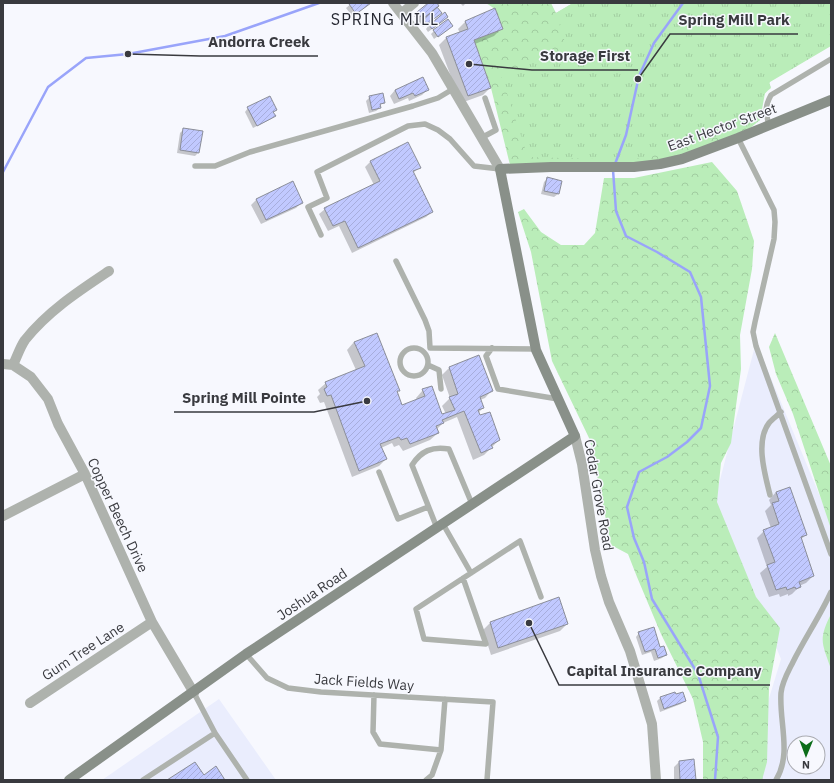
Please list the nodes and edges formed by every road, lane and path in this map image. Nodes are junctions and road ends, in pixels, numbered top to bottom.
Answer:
1 (393, 3) edge
2 (414, 3) edge
3 (402, 13) junction
4 (831, 59) edge
5 (453, 89) junction
6 (485, 98) dead end
7 (831, 100) edge
8 (769, 126) junction
9 (482, 138) junction
10 (738, 138) junction
11 (195, 166) dead end
12 (500, 169) junction
13 (321, 235) dead end
14 (396, 261) dead end
15 (109, 271) dead end
16 (430, 348) junction
17 (492, 348) junction
18 (536, 349) junction
19 (424, 353) junction
20 (8, 365) edge
21 (428, 365) junction
22 (441, 389) dead end
23 (558, 399) junction
24 (781, 412) junction
25 (575, 436) junction
26 (379, 472) dead end
27 (85, 474) junction
28 (770, 495) dead end
29 (472, 504) junction
30 (428, 507) junction
31 (3, 516) edge
32 (440, 526) junction
33 (831, 554) edge
34 (471, 573) junction
35 (463, 578) junction
36 (831, 592) edge
37 (542, 597) dead end
38 (152, 622) junction
39 (246, 654) junction
40 (194, 693) junction
41 (374, 695) junction
42 (445, 699) junction
43 (30, 703) dead end
44 (216, 732) junction
45 (441, 750) junction
46 (433, 777) edge
47 (69, 780) edge
48 (144, 780) edge
49 (247, 780) edge
50 (426, 780) edge
51 (487, 780) edge
52 (656, 780) edge
53 (776, 780) edge

1 - 3 street
2 - 3 street
3 - 5 street
4 - 8 lane
5 - 9 street
5 - 11 lane
6 - 9 lane
7 - 8 main road, East Hector Street
8 - 10 main road, East Hector Street
9 - 12 street
10 - 12 main road, East Hector Street
10 - 24 lane
12 - 13 lane
12 - 18 main road, Cedar Grove Road
14 - 16 lane
15 - 20 street
16 - 17 lane
16 - 19 lane
17 - 18 lane
17 - 23 lane
18 - 23 main road, Cedar Grove Road
19 - 21 lane
19 - 21 lane
20 - 27 street, Copper Beech Drive
21 - 22 lane
23 - 25 main road, Cedar Grove Road
24 - 28 lane
24 - 33 lane
25 - 29 main road, Joshua Road
25 - 52 street, Cedar Grove Road
26 - 30 lane
27 - 31 street
27 - 38 street, Copper Beech Drive
29 - 30 lane
29 - 32 main road, Joshua Road
30 - 32 lane
32 - 34 lane
32 - 39 main road, Joshua Road
34 - 35 lane
34 - 37 lane
35 - 35 lane
36 - 53 lane
38 - 40 street, Copper Beech Drive
38 - 43 street, Gum Tree Lane
39 - 40 main road, Joshua Road
39 - 41 lane, Jack Fields Way
40 - 44 lane
40 - 47 main road, Joshua Road
41 - 42 lane, Jack Fields Way
41 - 45 lane
42 - 45 lane
42 - 51 lane, Jack Fields Way
44 - 48 lane
44 - 49 lane
45 - 46 lane
46 - 50 lane

